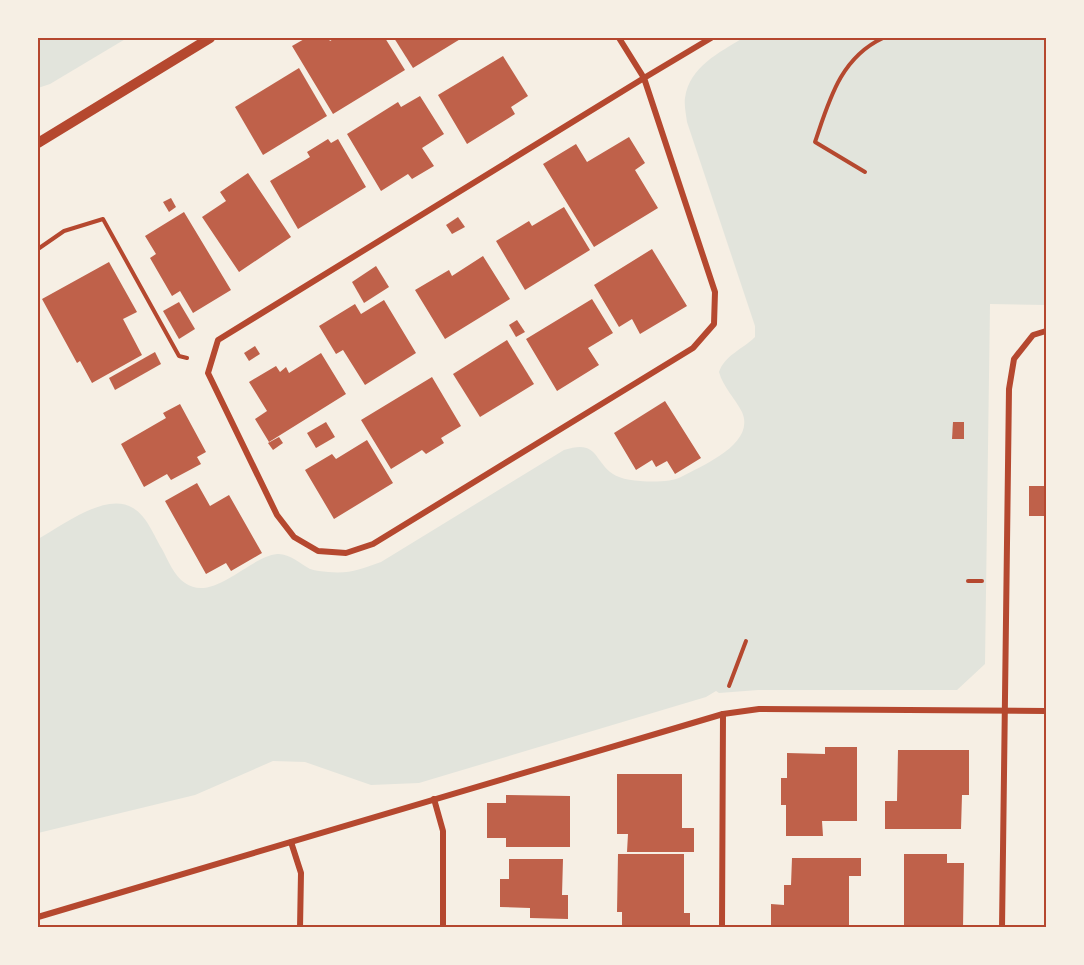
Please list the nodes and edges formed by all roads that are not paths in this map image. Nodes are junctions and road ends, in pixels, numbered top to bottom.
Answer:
1 (210, 38) edge
2 (620, 38) edge
3 (711, 38) edge
4 (645, 78) junction
5 (38, 143) edge
6 (1047, 331) edge
7 (1004, 711) junction
8 (1047, 711) edge
9 (723, 714) junction
10 (434, 799) junction
11 (291, 842) junction
12 (38, 917) edge
13 (300, 927) edge
14 (442, 927) edge
15 (722, 927) edge
16 (1002, 927) edge

1 - 5 street
2 - 4 street
3 - 4 street
4 - 4 street
6 - 7 street
7 - 8 street
7 - 9 street
7 - 16 street
9 - 10 street
9 - 15 street
10 - 11 street
10 - 14 street
11 - 12 street
11 - 13 street

